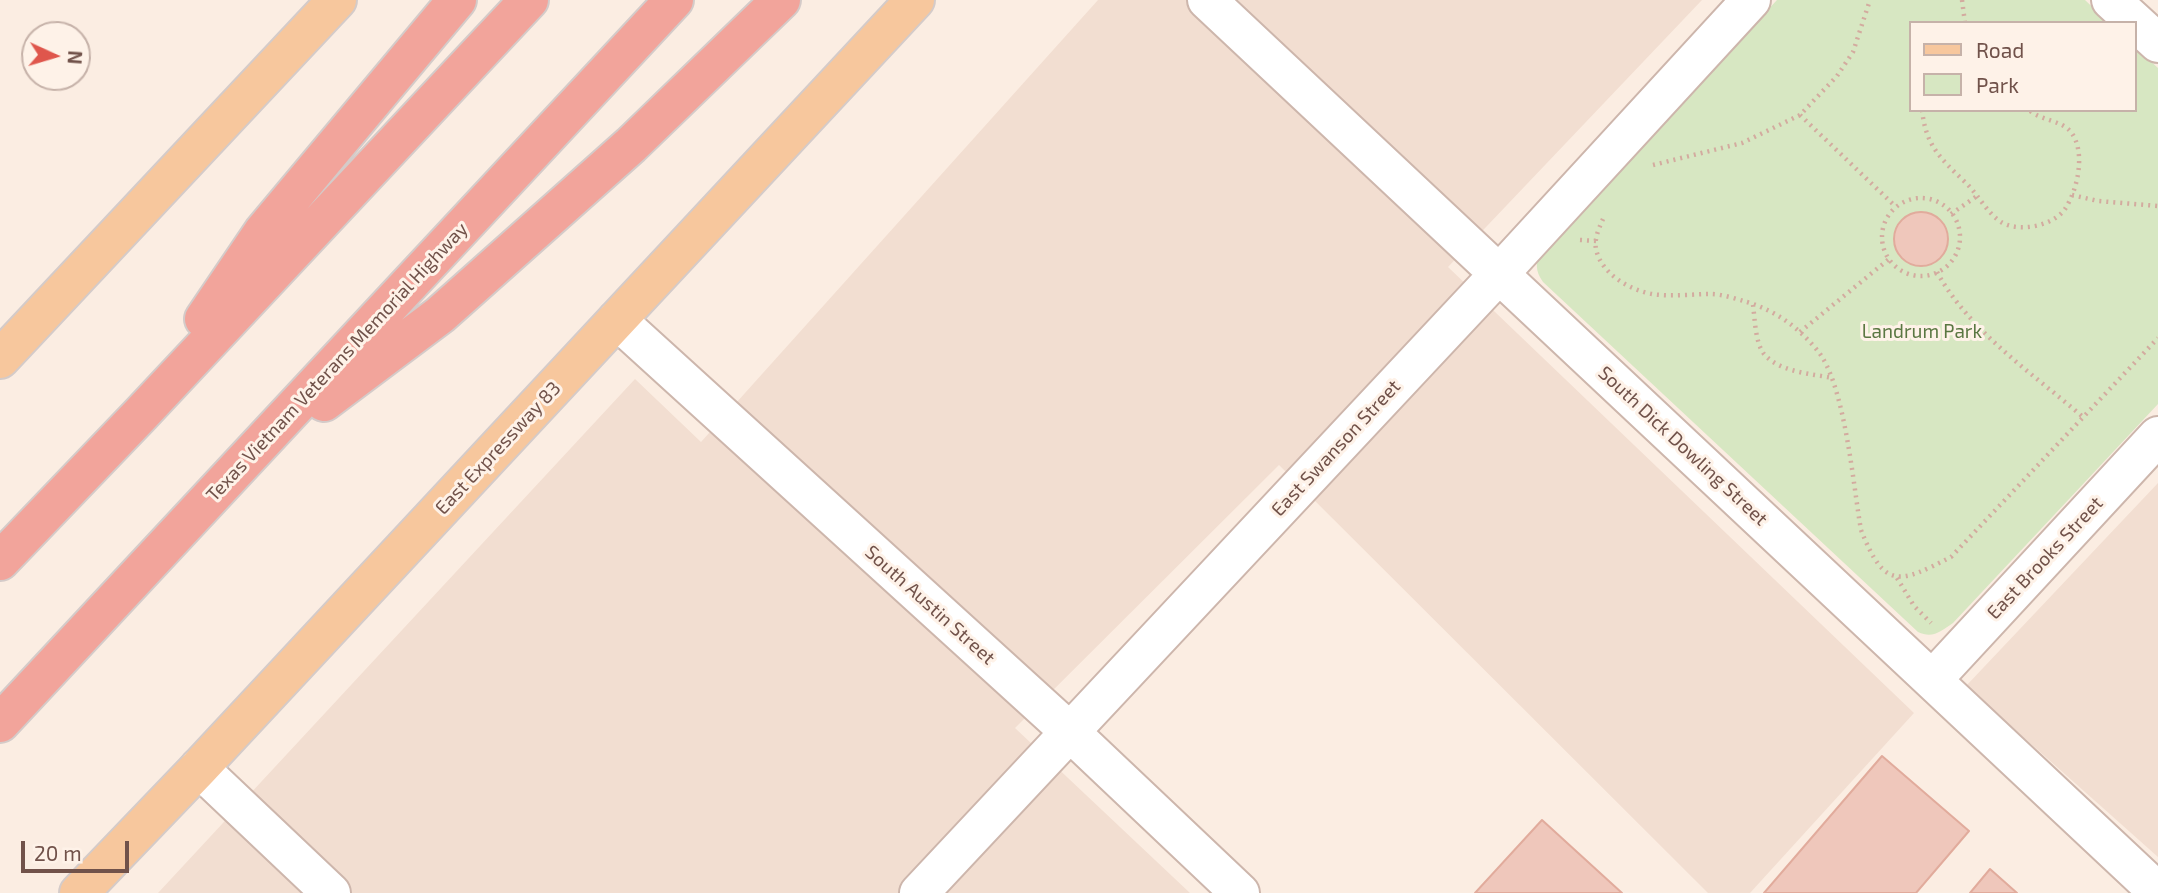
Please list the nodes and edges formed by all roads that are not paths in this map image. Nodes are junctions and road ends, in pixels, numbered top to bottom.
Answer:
1 (337, 0) edge
2 (457, 0) edge
3 (529, 0) edge
4 (674, 0) edge
5 (780, 0) edge
6 (915, 0) edge
7 (1207, 0) edge
8 (1751, 0) edge
9 (2111, 0) edge
10 (2134, 21) edge
11 (2137, 24) edge
12 (2158, 43) edge
13 (1499, 274) junction
14 (617, 320) junction
15 (0, 359) edge
16 (141, 414) junction
17 (2158, 436) edge
18 (246, 460) junction
19 (0, 561) edge
20 (1933, 679) junction
21 (0, 723) edge
22 (1070, 732) junction
23 (199, 768) junction
24 (2158, 892) edge
25 (79, 893) edge
26 (331, 893) edge
27 (919, 893) edge
28 (1240, 893) edge

1 - 15 main road
2 - 16 highway
3 - 16 highway
4 - 18 highway, Texas Vietnam Veterans Memorial Highway
5 - 18 highway
6 - 14 main road, East Expressway 83
7 - 13 street, South Dick Dowling Street
8 - 13 street, East Swanson Street
9 - 10 street
11 - 12 street
13 - 20 street, South Dick Dowling Street
13 - 22 street, East Swanson Street
14 - 22 street, South Austin Street
14 - 23 main road, East Expressway 83
16 - 19 highway
17 - 20 street, East Brooks Street
18 - 21 highway, Texas Vietnam Veterans Memorial Highway
20 - 24 street, South Dick Dowling Street
22 - 27 street, East Swanson Street
22 - 28 street, South Austin Street
23 - 25 main road, East Expressway 83
23 - 26 street

